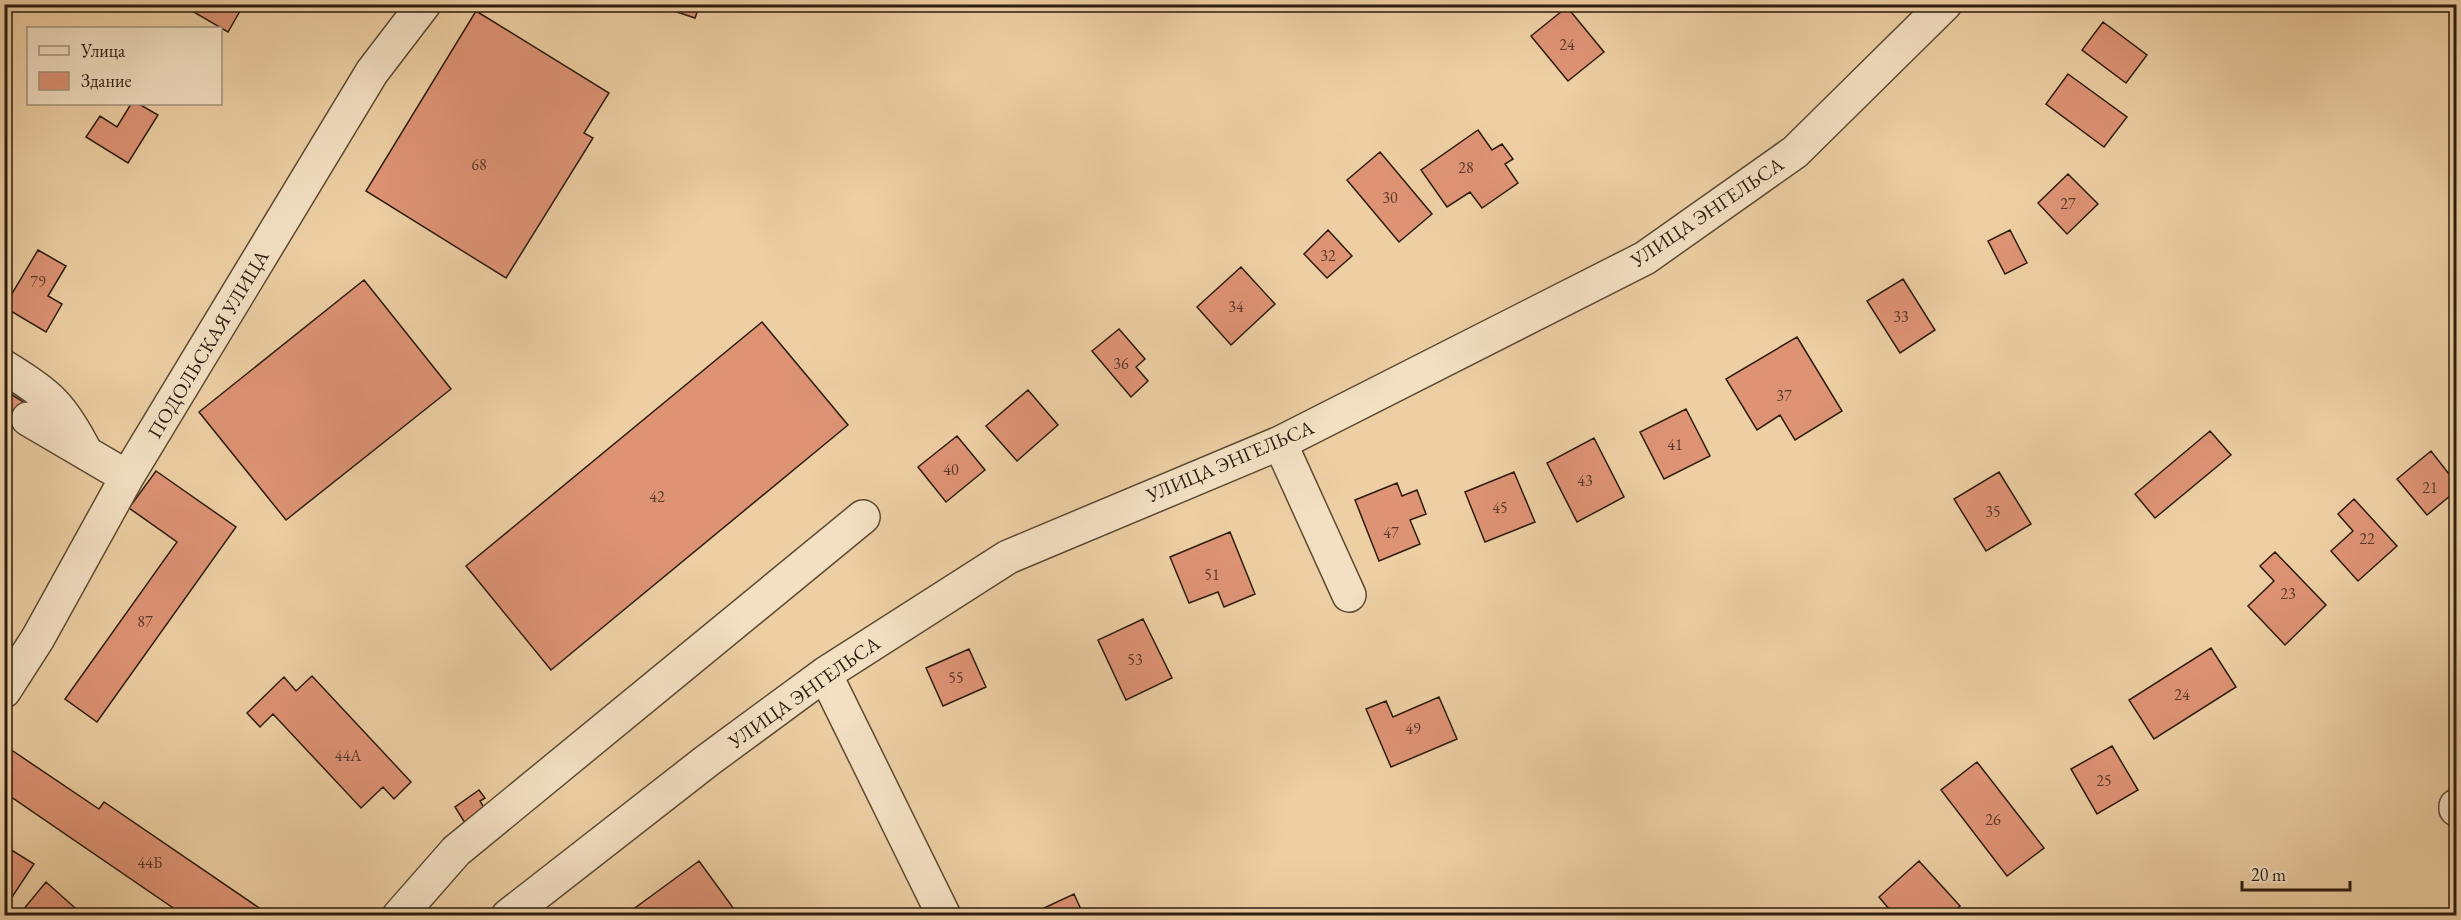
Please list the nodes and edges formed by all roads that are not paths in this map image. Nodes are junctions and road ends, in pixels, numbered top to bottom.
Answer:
1 (424, 4) edge
2 (1946, 4) edge
3 (4, 366) edge
4 (28, 419) dead end
5 (1280, 443) junction
6 (86, 453) junction
7 (127, 477) junction
8 (863, 517) dead end
9 (1349, 595) dead end
10 (825, 674) junction
11 (4, 691) edge
12 (399, 915) edge
13 (508, 915) edge
14 (944, 915) edge

1 - 7 street, ПОДОЛЬСКАЯ УЛИЦА
2 - 5 street, УЛИЦА ЭНГЕЛЬСА
3 - 6 street
4 - 6 street
5 - 9 street
5 - 10 street, УЛИЦА ЭНГЕЛЬСА
6 - 7 street
7 - 11 street, ПОДОЛЬСКАЯ УЛИЦА
8 - 12 street
10 - 13 street, УЛИЦА ЭНГЕЛЬСА
10 - 14 street

